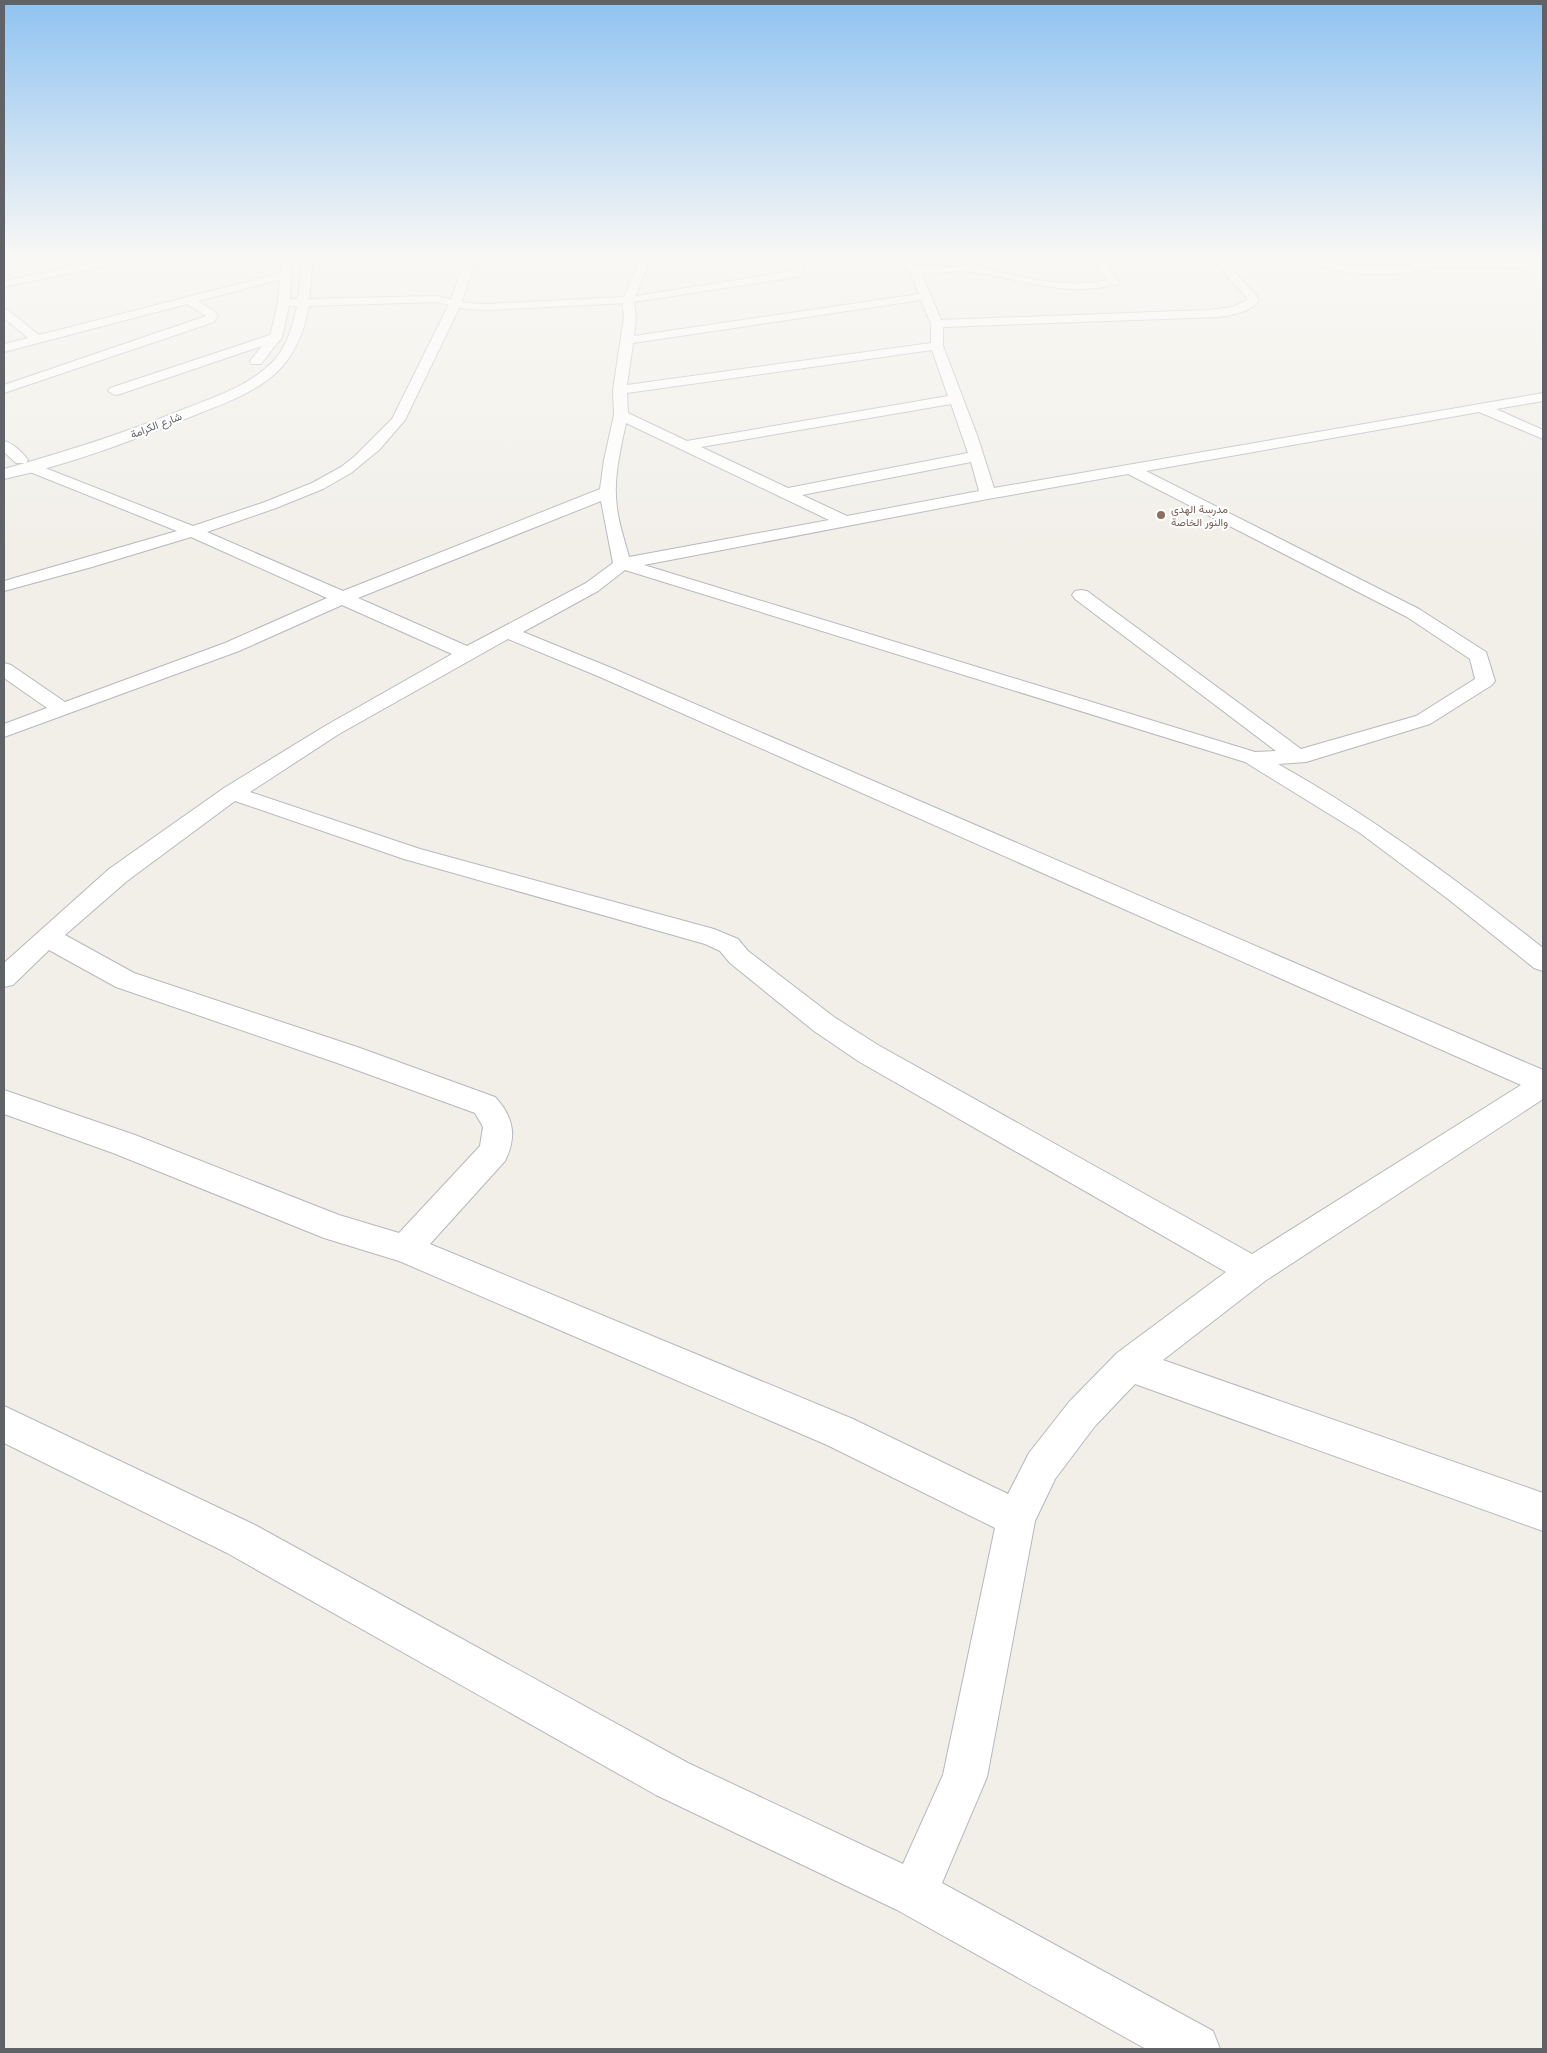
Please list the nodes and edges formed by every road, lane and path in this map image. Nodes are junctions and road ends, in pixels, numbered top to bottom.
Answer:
1 (105, 355) edge
2 (223, 355) edge
3 (261, 355) edge
4 (285, 355) edge
5 (430, 355) edge
6 (626, 355) edge
7 (874, 355) edge
8 (940, 355) edge
9 (250, 368) dead end
10 (228, 381) dead end
11 (4, 389) edge
12 (620, 390) junction
13 (115, 391) dead end
14 (1543, 397) edge
15 (955, 399) junction
16 (1483, 409) junction
17 (621, 415) junction
18 (1543, 435) edge
19 (4, 445) edge
20 (687, 445) junction
21 (976, 456) junction
22 (26, 463) junction
23 (4, 464) edge
24 (1132, 470) junction
25 (4, 474) edge
26 (608, 492) junction
27 (786, 492) junction
28 (988, 494) junction
29 (846, 521) junction
30 (192, 531) junction
31 (622, 564) junction
32 (4, 586) edge
33 (1081, 595) dead end
34 (342, 598) junction
35 (509, 633) junction
36 (468, 654) junction
37 (4, 669) edge
38 (63, 710) junction
39 (4, 730) edge
40 (1254, 758) junction
41 (1298, 758) junction
42 (232, 793) junction
43 (47, 937) junction
44 (1543, 962) edge
45 (4, 978) edge
46 (1543, 1083) edge
47 (4, 1102) edge
48 (405, 1249) junction
49 (1253, 1271) junction
50 (1129, 1365) junction
51 (4, 1424) edge
52 (1543, 1512) edge
53 (1016, 1518) junction
54 (914, 1892) junction
55 (1195, 2049) edge

1 - 11 street
2 - 13 street
3 - 9 street
4 - 22 street, شارع الكرامة
5 - 30 street
6 - 12 street
7 - 12 street
8 - 15 street
10 - 22 street, شارع الكرامة
12 - 17 street
14 - 16 street
15 - 20 street
15 - 21 street
16 - 18 street
16 - 24 street
17 - 20 street
17 - 26 street
19 - 22 street
20 - 27 street
21 - 27 street
21 - 28 street
22 - 23 street, شارع الكرامة
22 - 25 street, شارع الكرامة
22 - 30 street
24 - 28 street
24 - 41 street
26 - 31 street
26 - 34 street
27 - 29 street
28 - 29 street
29 - 31 street
30 - 32 street
30 - 34 street
31 - 35 street
31 - 40 street
33 - 41 street
34 - 36 street
34 - 38 street
35 - 36 street
35 - 46 street
36 - 42 street
37 - 38 street
38 - 39 street
40 - 41 street
40 - 44 street
42 - 43 street
42 - 49 street
43 - 45 street
43 - 48 street
46 - 49 street
47 - 48 street
48 - 53 street
49 - 50 street
50 - 52 street
50 - 53 street
51 - 54 street
53 - 54 street
54 - 55 street

